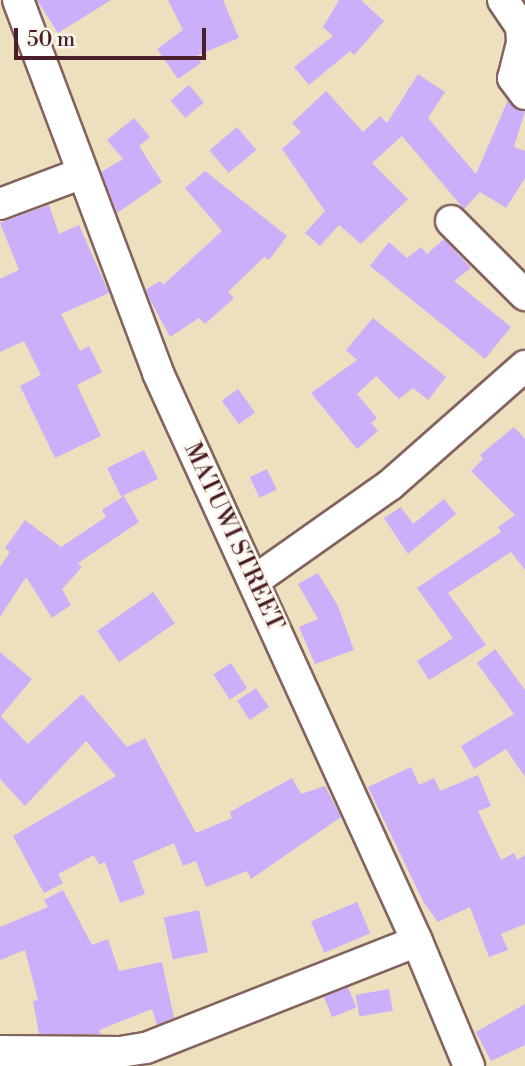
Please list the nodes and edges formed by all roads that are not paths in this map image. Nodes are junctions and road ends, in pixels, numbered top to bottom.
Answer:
1 (18, 0) edge
2 (503, 0) edge
3 (525, 93) edge
4 (80, 174) junction
5 (0, 204) edge
6 (452, 221) dead end
7 (525, 295) edge
8 (525, 366) edge
9 (254, 581) junction
10 (417, 941) junction
11 (0, 1051) edge
12 (469, 1066) edge

1 - 4 street, MATUWI STREET
2 - 3 street
4 - 5 street
4 - 9 street, MATUWI STREET
6 - 7 street
8 - 9 street
9 - 10 street, MATUWI STREET
10 - 11 street
10 - 12 street, MATUWI STREET

